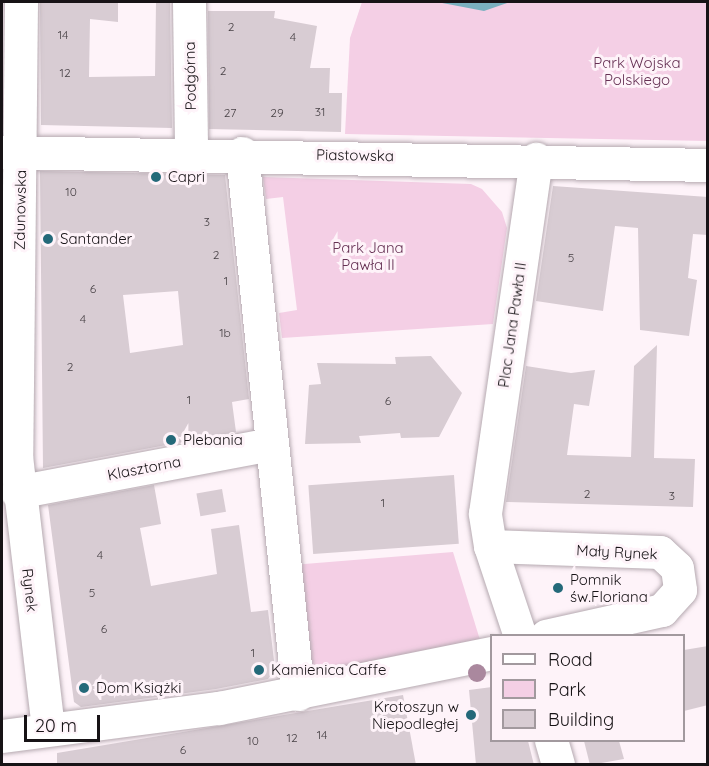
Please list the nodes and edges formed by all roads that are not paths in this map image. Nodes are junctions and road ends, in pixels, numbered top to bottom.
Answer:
1 (21, 2) edge
2 (189, 2) edge
3 (11, 151) edge
4 (191, 151) junction
5 (242, 153) junction
6 (536, 159) junction
7 (708, 165) edge
8 (9, 418) edge
9 (271, 444) junction
10 (17, 492) junction
11 (490, 546) junction
12 (519, 634) edge
13 (555, 634) edge
14 (490, 653) edge
15 (298, 694) junction
16 (48, 729) junction
17 (2, 736) edge
18 (551, 742) edge
19 (558, 765) edge

1 - 3 street, Zdunowska
2 - 4 street, Podgórna
3 - 4 street, Piastowska
3 - 8 street, Zdunowska
4 - 5 street, Piastowska
5 - 6 street, Piastowska
5 - 9 street
6 - 7 street, Piastowska
6 - 11 street, Plac Jana Pawła II
8 - 10 street, Rynek
9 - 10 street, Klasztorna
9 - 15 street
10 - 16 street, Rynek
11 - 12 street
11 - 13 street, Mały Rynek
14 - 15 street
15 - 16 street
16 - 17 street
18 - 19 street

